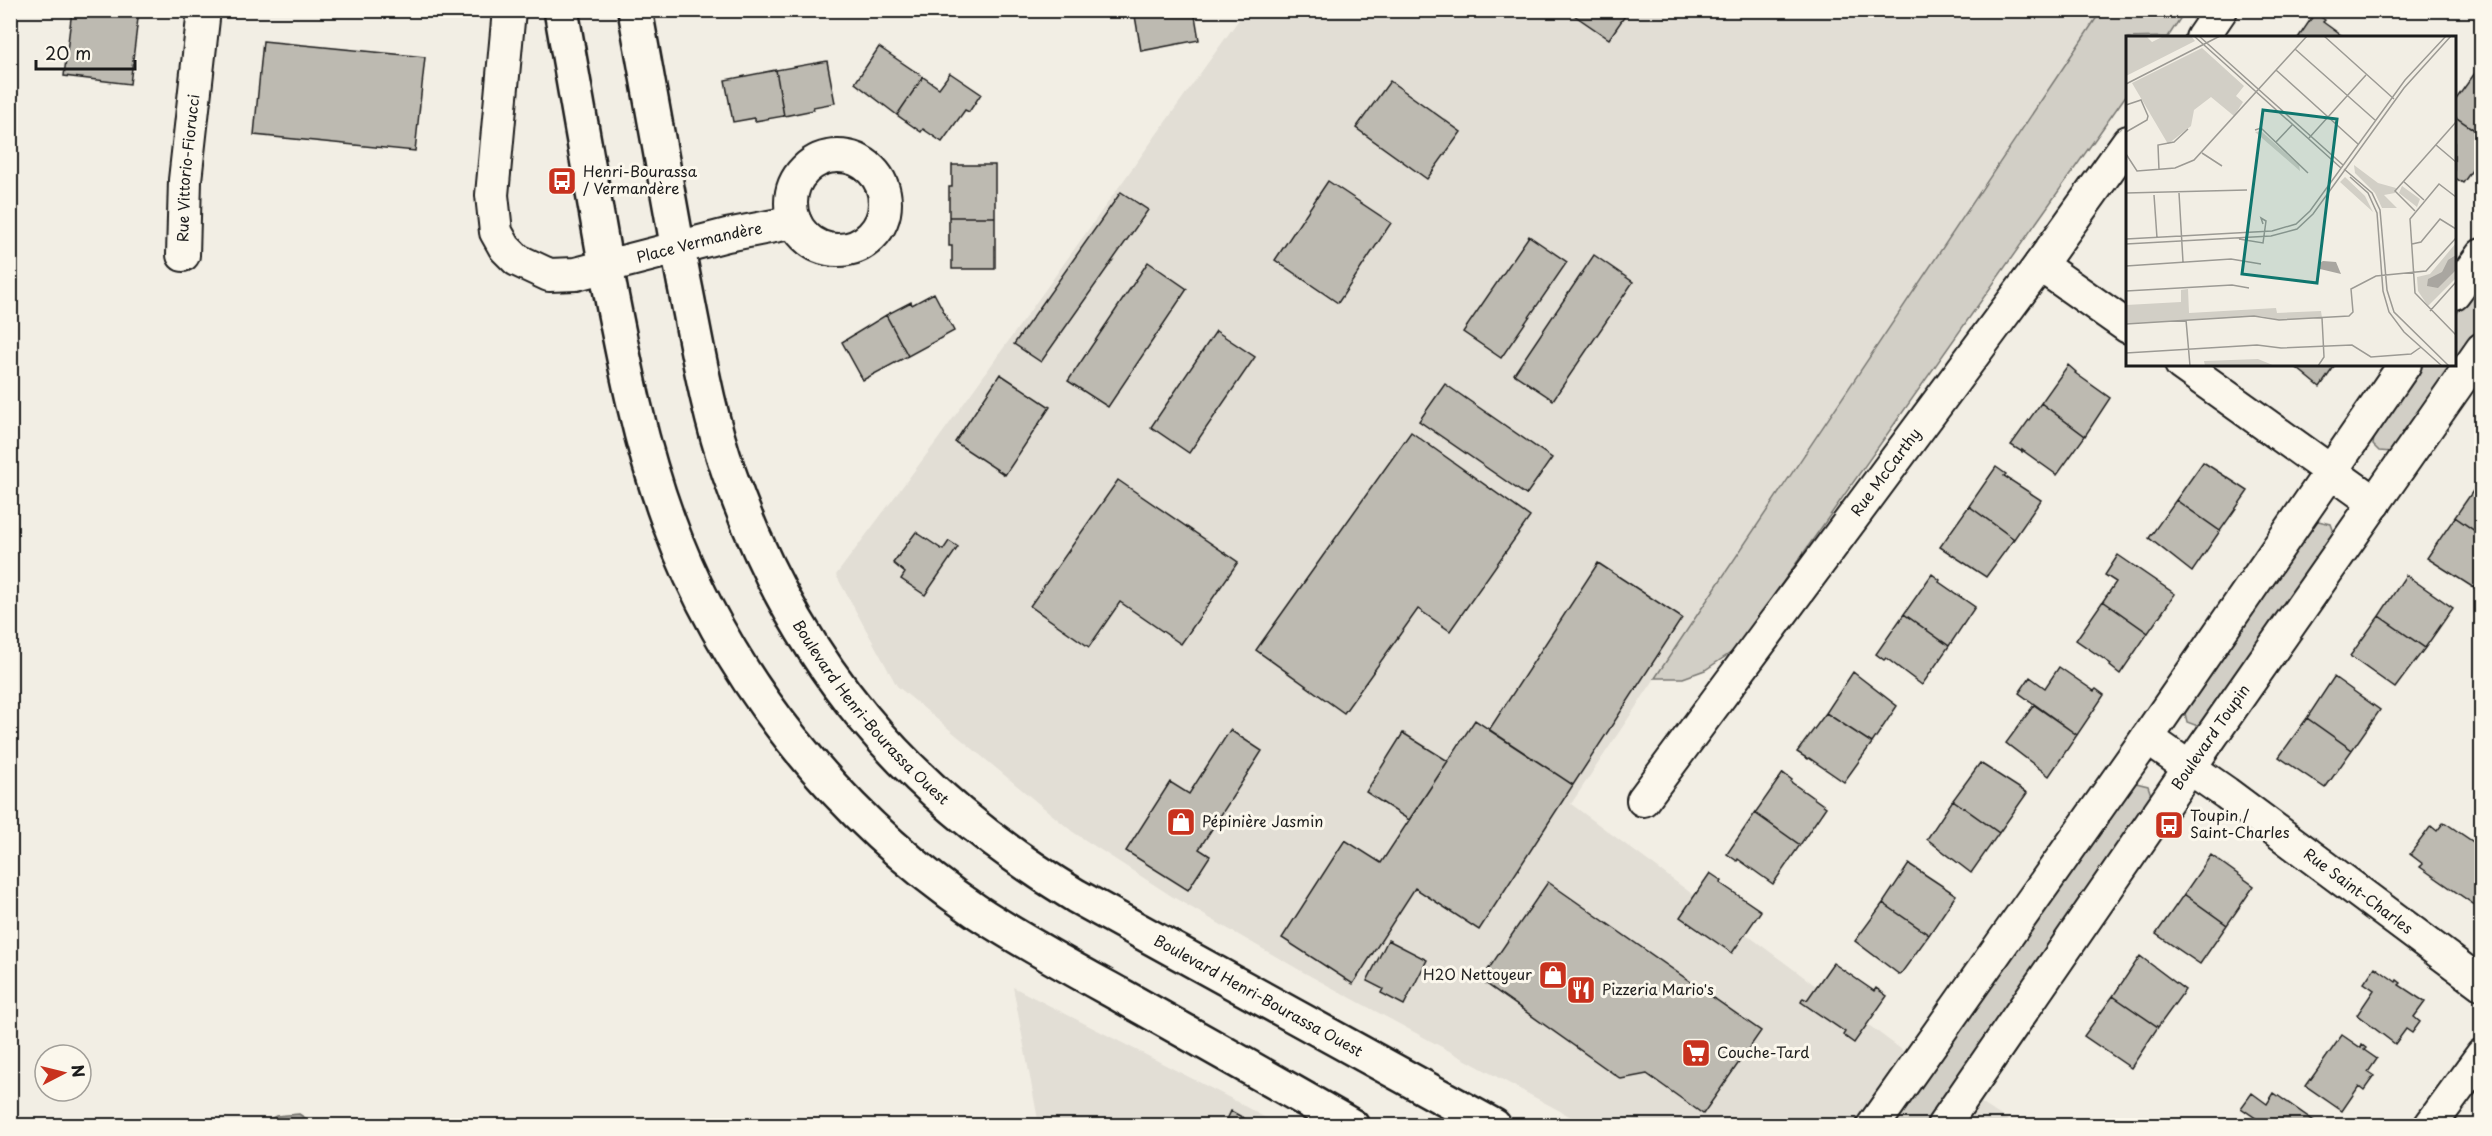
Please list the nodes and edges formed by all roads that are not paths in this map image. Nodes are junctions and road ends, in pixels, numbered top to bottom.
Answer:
1 (204, 10) edge
2 (509, 10) edge
3 (561, 10) edge
4 (635, 10) edge
5 (2221, 10) edge
6 (2203, 36) edge
7 (2126, 143) edge
8 (795, 222) dead end
9 (678, 249) junction
10 (183, 255) dead end
11 (2481, 255) edge
12 (2040, 265) junction
13 (606, 267) junction
14 (2456, 290) edge
15 (2126, 326) edge
16 (2481, 349) edge
17 (2184, 366) edge
18 (2404, 366) edge
19 (2332, 472) junction
20 (2374, 503) junction
21 (2147, 738) junction
22 (2190, 768) junction
23 (1643, 800) dead end
24 (2481, 984) edge
25 (2481, 1054) edge
26 (1352, 1125) edge
27 (1494, 1125) edge
28 (1873, 1125) edge
29 (1943, 1125) edge
30 (2430, 1125) edge

1 - 10 street, Rue Vittorio-Fiorucci
2 - 13 street
3 - 13 main road
4 - 9 main road, Boulevard Henri-Bourassa Ouest
5 - 6 street
7 - 12 street, Rue McCarthy
8 - 9 street, Place Vermandère
9 - 13 street, Place Vermandère
9 - 27 main road, Boulevard Henri-Bourassa Ouest
11 - 14 street
12 - 15 street
12 - 23 street, Rue McCarthy
13 - 26 main road
16 - 20 street, Boulevard Toupin
17 - 19 street
18 - 19 street
19 - 20 street
19 - 21 street
20 - 22 street, Boulevard Toupin
21 - 22 street, Rue Saint-Charles
21 - 28 street
22 - 24 street, Rue Saint-Charles
22 - 29 street, Boulevard Toupin
25 - 30 street

